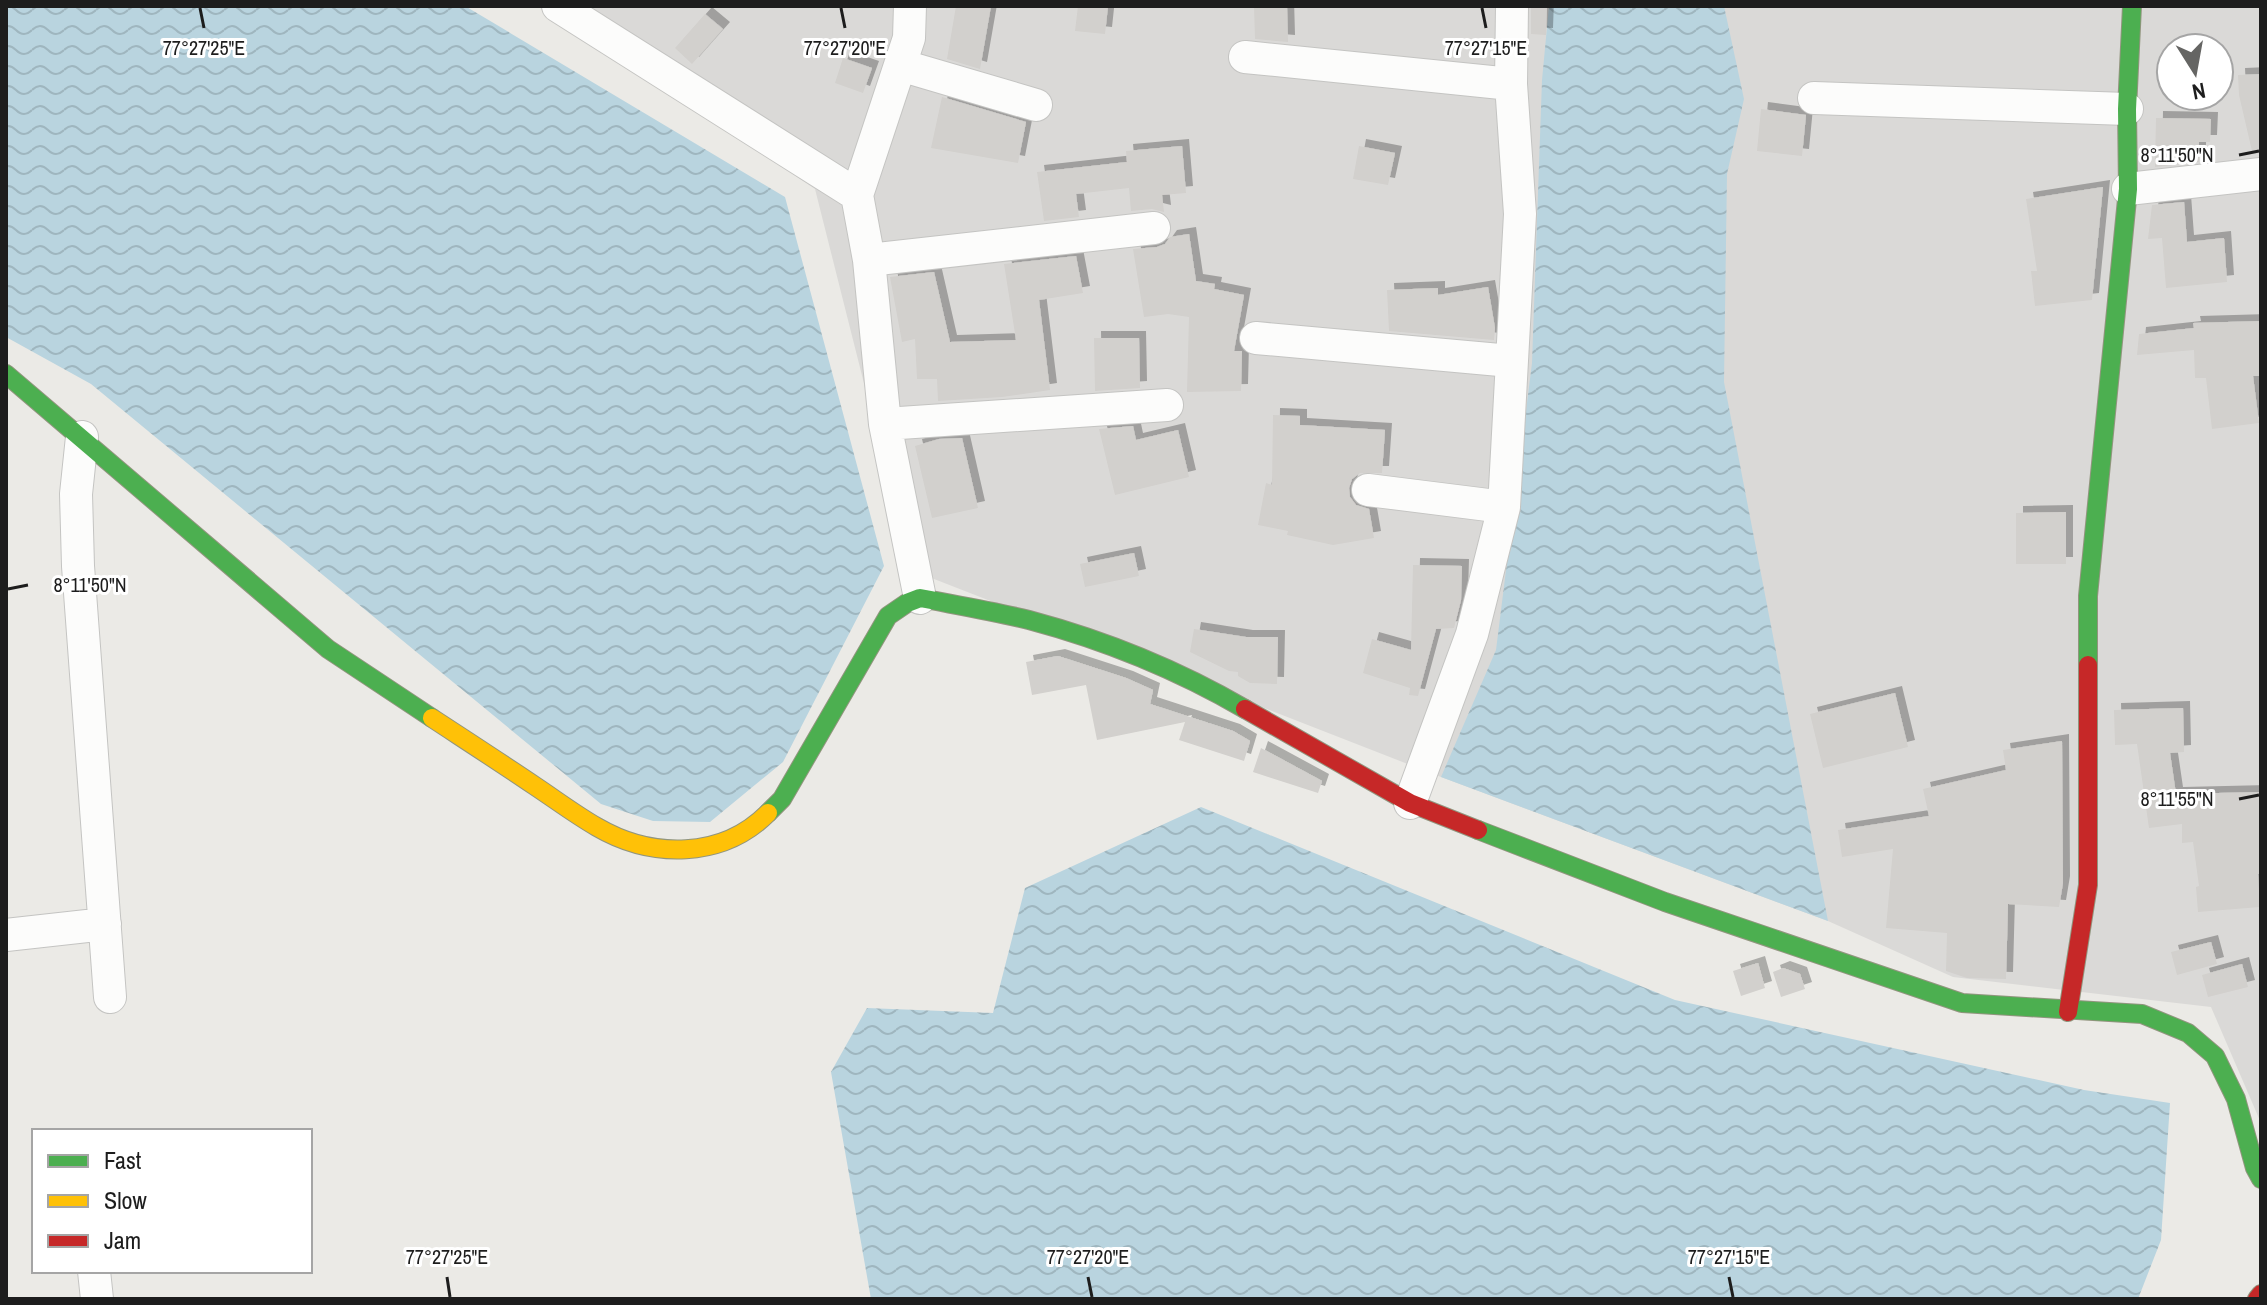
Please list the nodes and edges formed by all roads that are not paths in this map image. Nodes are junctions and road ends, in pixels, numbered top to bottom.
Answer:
1 (558, 6) edge
2 (1512, 6) edge
3 (2132, 6) edge
4 (912, 7) edge
5 (1245, 57) dead end
6 (900, 65) junction
7 (1511, 84) junction
8 (1814, 98) dead end
9 (1036, 105) dead end
10 (2127, 109) junction
11 (2261, 174) edge
12 (2128, 189) junction
13 (857, 195) junction
14 (1154, 228) dead end
15 (869, 260) junction
16 (1256, 338) dead end
17 (1511, 361) junction
18 (6, 374) edge
19 (1167, 405) dead end
20 (885, 424) junction
21 (82, 437) junction
22 (1368, 490) dead end
23 (1504, 507) junction
24 (920, 598) junction
25 (1410, 803) junction
26 (105, 924) junction
27 (6, 935) edge
28 (110, 997) dead end
29 (2068, 1012) junction
30 (2261, 1179) edge
31 (94, 1273) edge
32 (2261, 1294) edge
33 (97, 1299) edge
34 (2257, 1299) edge

1 - 13 street
2 - 7 street
3 - 10 street
4 - 6 street
5 - 7 street
6 - 9 street
6 - 13 street
7 - 17 street
8 - 10 street
10 - 12 street
11 - 12 street
12 - 29 street
13 - 15 street
14 - 15 street
15 - 20 street
16 - 17 street
17 - 23 street
18 - 21 street
19 - 20 street
20 - 24 street
21 - 24 street
21 - 26 street
22 - 23 street
23 - 25 street
24 - 25 street
25 - 29 street
26 - 27 street
26 - 28 street
29 - 30 street
31 - 33 street
32 - 34 street

